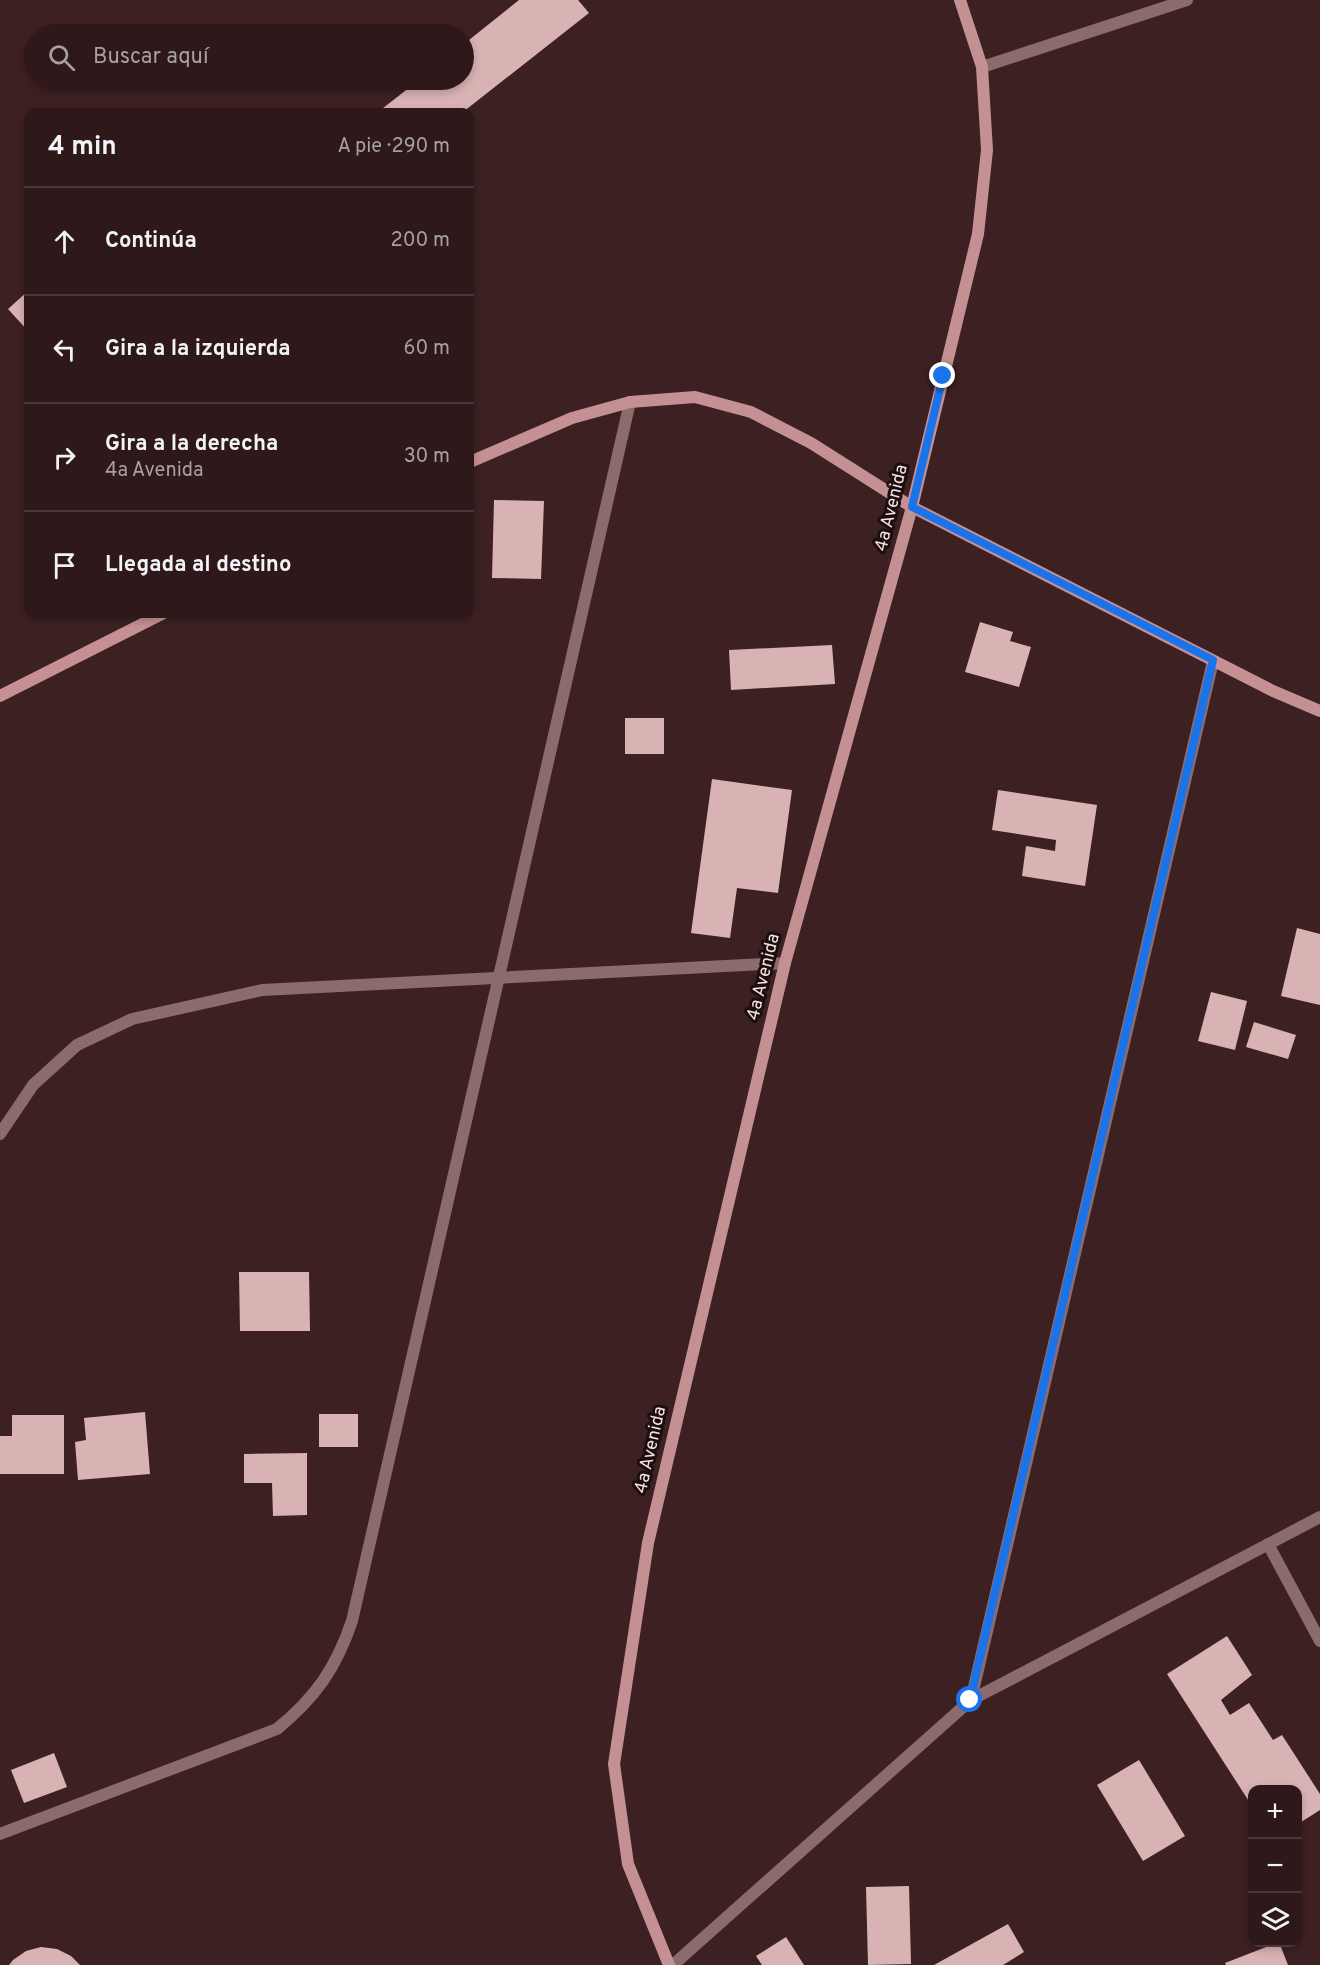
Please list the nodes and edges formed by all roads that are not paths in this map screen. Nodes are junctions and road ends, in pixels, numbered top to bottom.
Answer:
1 (960, 0) edge
2 (1187, 0) edge
3 (982, 68) junction
4 (630, 402) junction
5 (474, 460) edge
6 (912, 507) junction
7 (154, 618) edge
8 (1213, 660) junction
9 (0, 696) edge
10 (1320, 711) edge
11 (785, 963) junction
12 (498, 979) junction
13 (0, 1134) edge
14 (1320, 1517) edge
15 (1268, 1544) junction
16 (1320, 1641) edge
17 (970, 1700) junction
18 (0, 1834) edge
19 (671, 1965) edge

1 - 3 street, 4a Avenida
2 - 3 street
3 - 6 street, 4a Avenida
4 - 5 street
4 - 6 street
4 - 12 street
6 - 8 street
6 - 11 street, 4a Avenida
7 - 9 street
8 - 10 street
8 - 17 street
11 - 12 street
11 - 19 street, 4a Avenida
12 - 13 street
12 - 18 street
14 - 15 street
15 - 16 street
15 - 17 street
17 - 19 street

